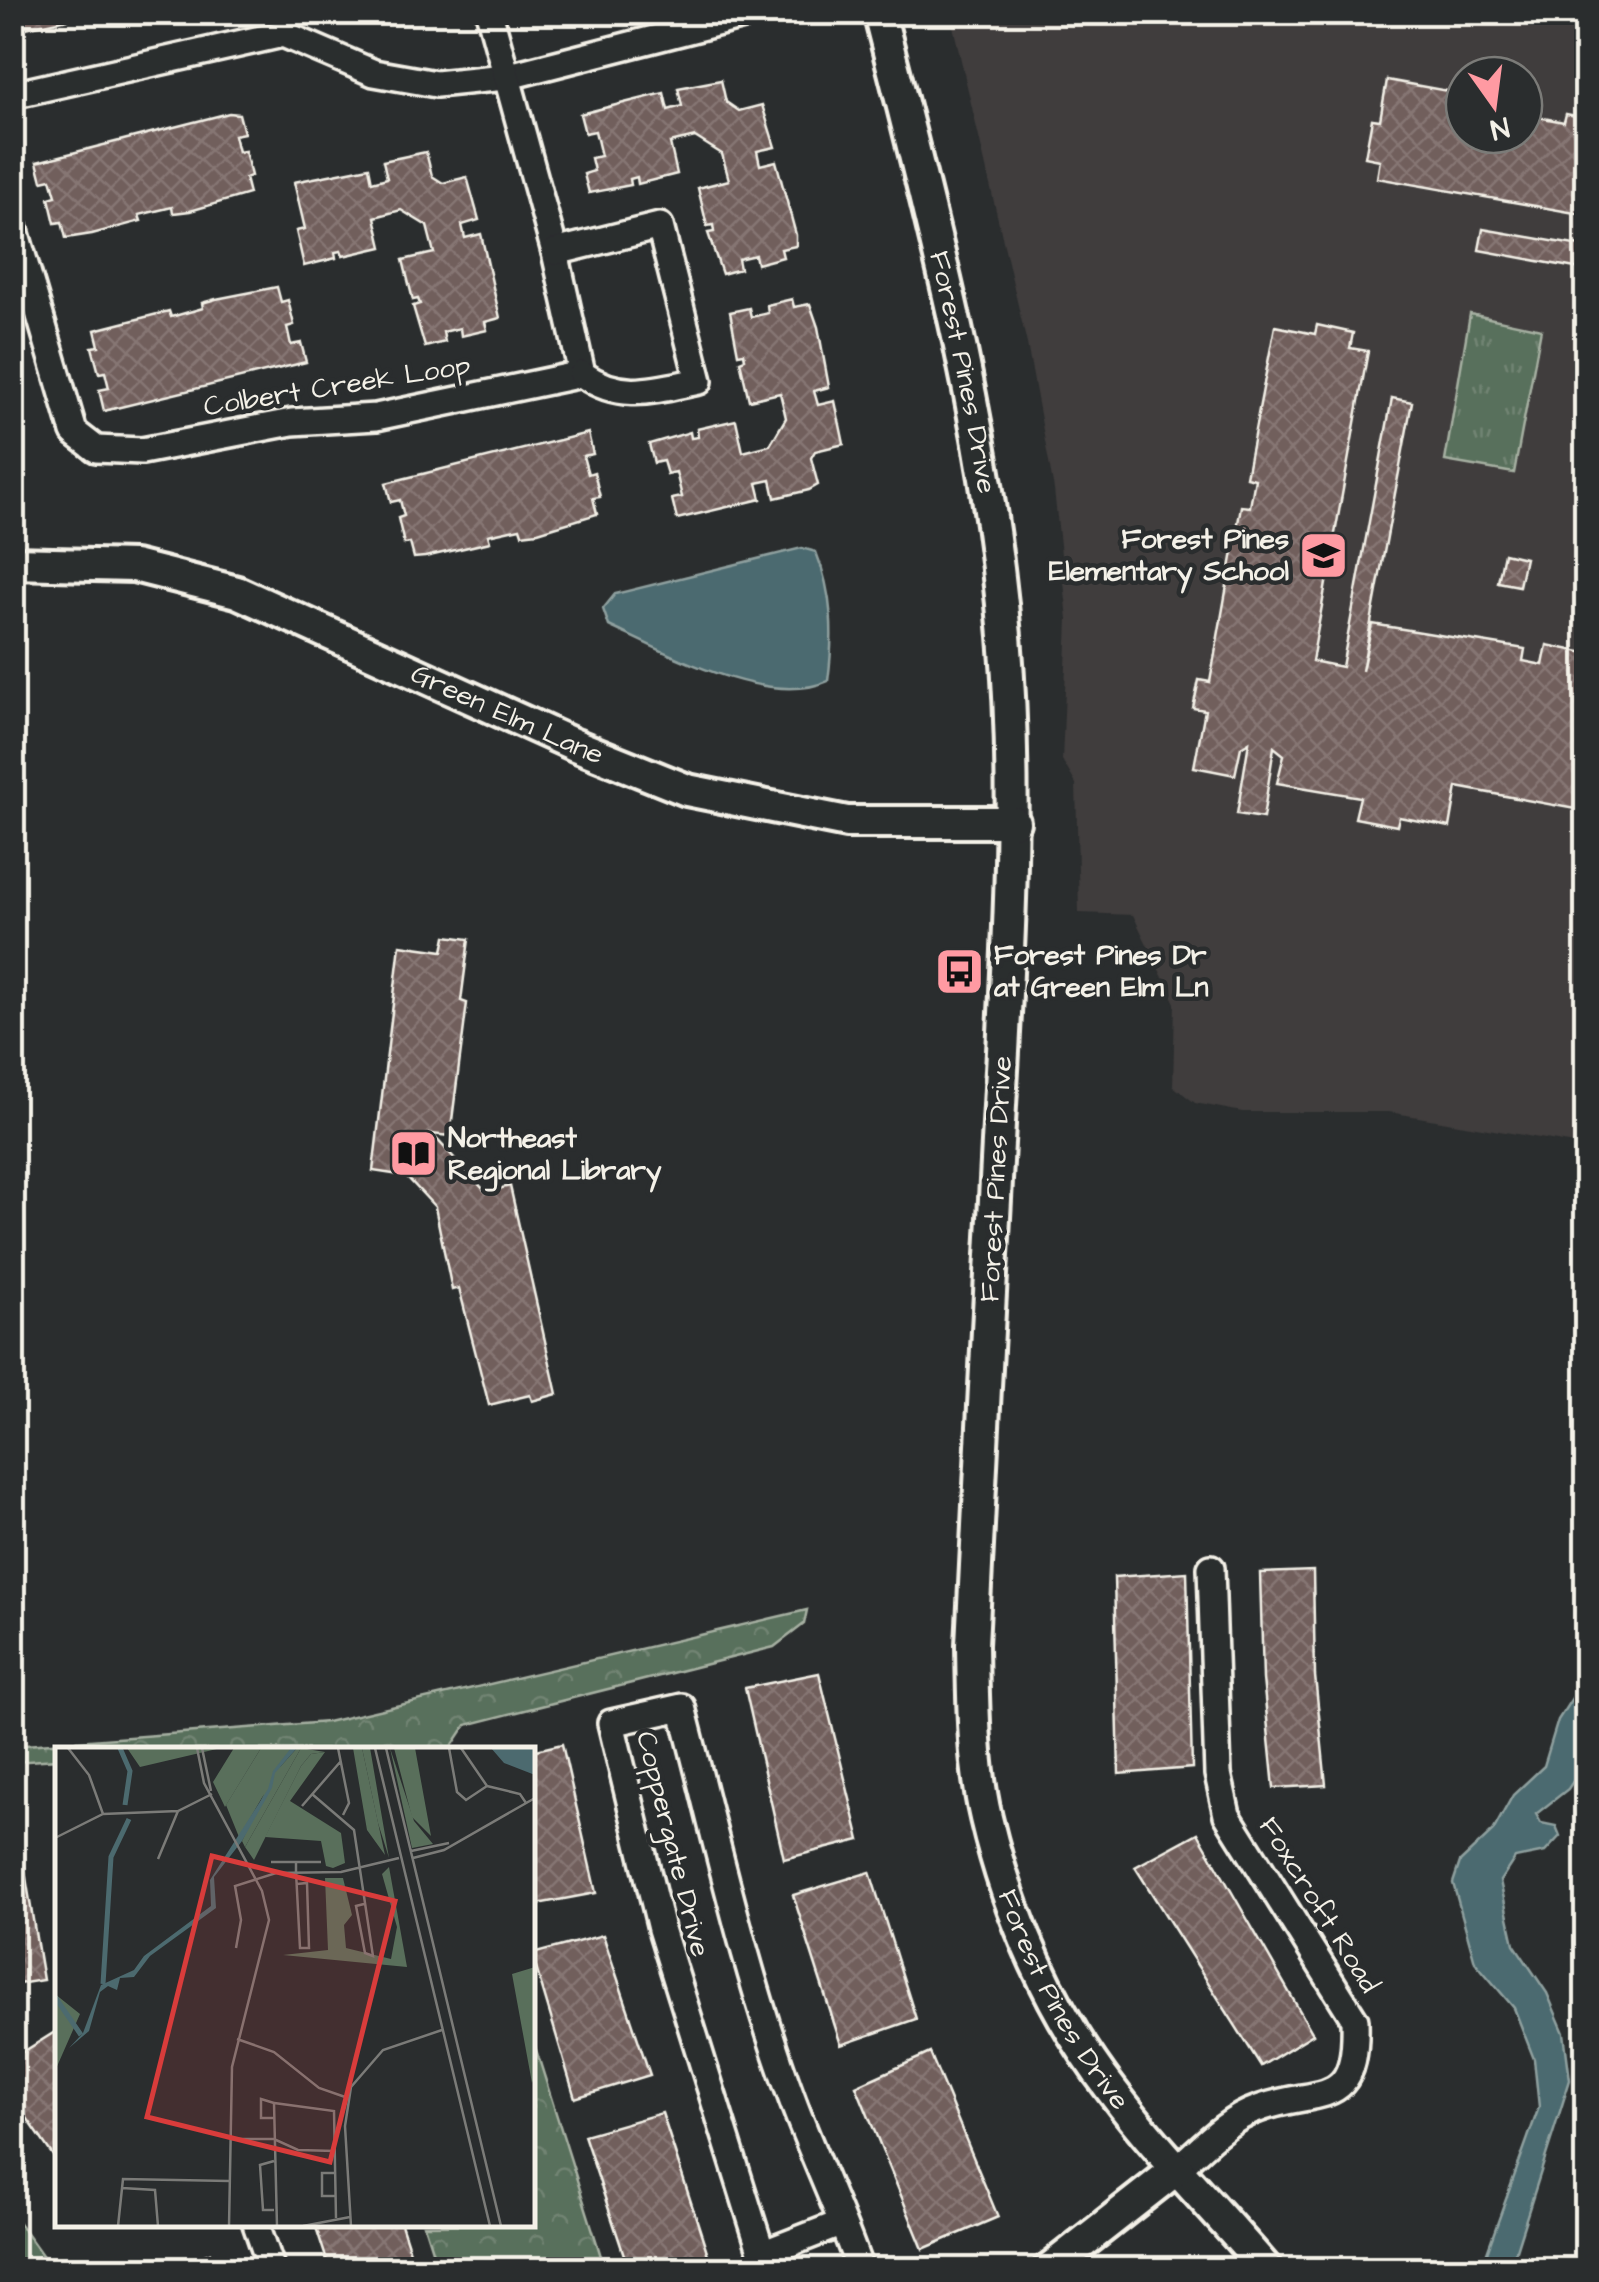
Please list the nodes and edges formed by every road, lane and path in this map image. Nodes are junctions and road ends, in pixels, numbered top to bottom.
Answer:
1 (489, 12) edge
2 (760, 12) edge
3 (878, 12) edge
4 (505, 77) junction
5 (12, 95) edge
6 (12, 220) edge
7 (554, 252) junction
8 (582, 374) junction
9 (12, 563) edge
10 (1014, 822) junction
11 (1211, 1568) dead end
12 (1178, 2168) junction
13 (842, 2223) junction
14 (257, 2227) edge
15 (272, 2270) edge
16 (860, 2270) edge
17 (1048, 2270) edge
18 (1267, 2270) edge

1 - 4 street
2 - 4 street
3 - 10 street, Forest Pines Drive
4 - 5 street
4 - 7 street
6 - 8 street, Colbert Creek Loop
7 - 8 street
7 - 8 street
9 - 10 street, Green Elm Lane
10 - 12 street, Forest Pines Drive
11 - 12 street, Foxcroft Road
12 - 17 street
12 - 18 street, Forest Pines Drive
13 - 13 street, Coppergate Drive
13 - 16 street, Coppergate Drive
14 - 15 street

